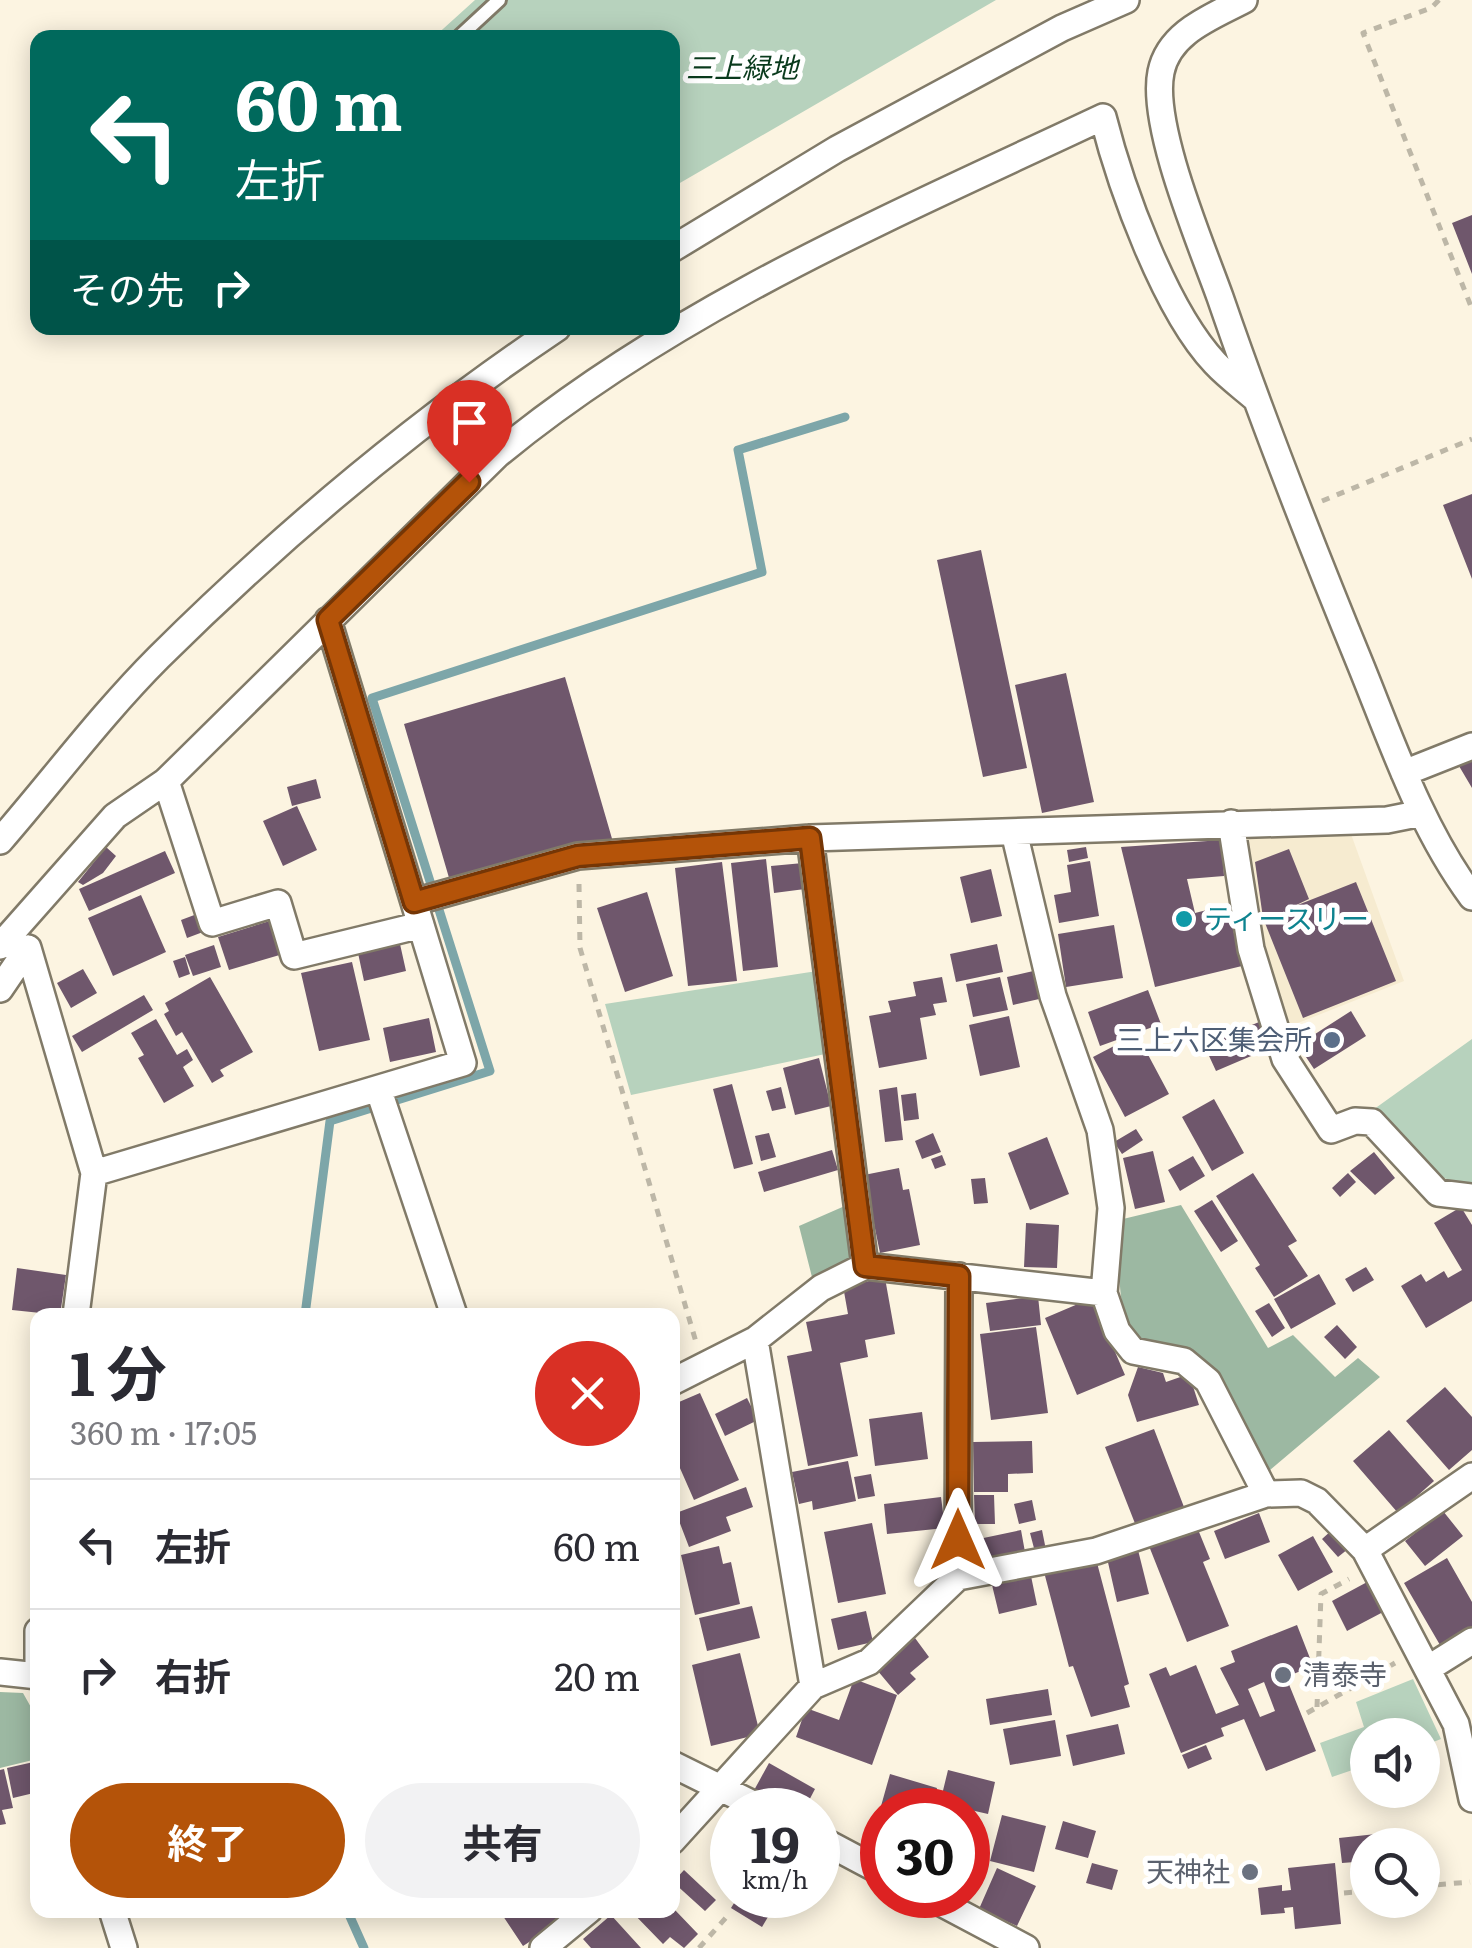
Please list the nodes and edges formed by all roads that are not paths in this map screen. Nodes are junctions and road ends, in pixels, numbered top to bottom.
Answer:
1 (499, 0) edge
2 (1126, 0) edge
3 (1244, 0) edge
4 (467, 30) edge
5 (680, 244) edge
6 (680, 325) edge
7 (546, 335) edge
8 (665, 335) edge
9 (1256, 399) junction
10 (328, 620) junction
11 (1472, 746) edge
12 (1404, 772) junction
13 (166, 781) junction
14 (1422, 813) junction
15 (1231, 823) junction
16 (1014, 832) junction
17 (810, 838) junction
18 (0, 841) edge
19 (1472, 897) edge
20 (418, 913) junction
21 (0, 946) edge
22 (0, 989) edge
23 (379, 1091) junction
24 (94, 1173) junction
25 (1472, 1196) edge
26 (865, 1266) junction
27 (959, 1276) junction
28 (1104, 1293) junction
29 (77, 1308) edge
30 (452, 1308) edge
31 (755, 1340) junction
32 (680, 1378) edge
33 (1472, 1476) edge
34 (1266, 1494) junction
35 (1364, 1560) junction
36 (958, 1577) junction
37 (1472, 1640) edge
38 (1420, 1661) junction
39 (0, 1672) edge
40 (30, 1675) edge
41 (813, 1686) junction
42 (680, 1768) edge
43 (723, 1788) joint
44 (1472, 1799) edge
45 (710, 1802) edge
46 (680, 1833) edge
47 (115, 1918) edge
48 (579, 1918) edge
49 (969, 1918) edge
50 (124, 1948) edge
51 (543, 1948) edge
52 (1026, 1948) edge

1 - 4 lane
2 - 5 street
3 - 9 street
6 - 9 street
7 - 18 street
8 - 10 street
9 - 12 street
10 - 13 street
10 - 20 street
11 - 12 street
12 - 14 street
13 - 20 street
13 - 21 street
14 - 15 street
14 - 19 street
15 - 16 street
15 - 25 street
16 - 17 street
16 - 28 street
17 - 20 street
17 - 26 street
20 - 23 street
22 - 24 street
23 - 24 street
23 - 30 street
24 - 29 street
26 - 27 street
26 - 31 street
27 - 28 street
27 - 36 street
28 - 34 street
31 - 32 street
31 - 41 street
33 - 35 street
34 - 35 street
34 - 36 street
35 - 38 street
36 - 41 street
37 - 38 street
38 - 44 street
39 - 40 street
41 - 43 street
42 - 43 street
45 - 46 street
47 - 50 street
48 - 51 street
49 - 52 street

